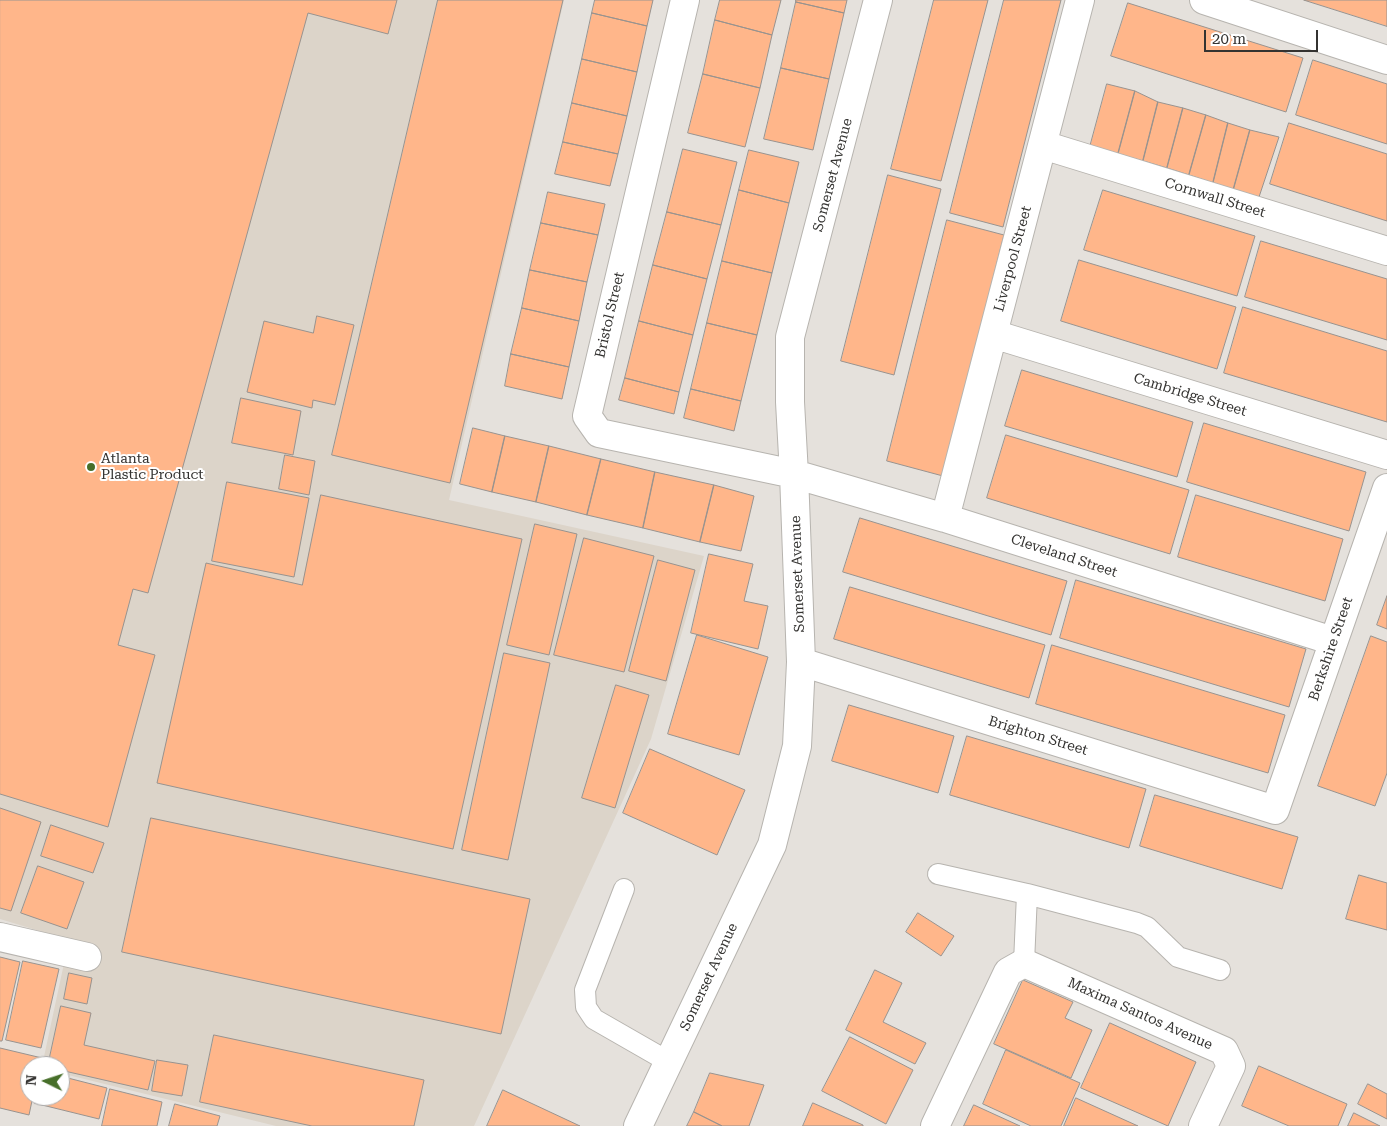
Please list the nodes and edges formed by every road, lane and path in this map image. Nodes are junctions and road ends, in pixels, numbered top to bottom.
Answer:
1 (685, 0) edge
2 (878, 0) edge
3 (1080, 0) edge
4 (1204, 0) edge
5 (1387, 60) edge
6 (1043, 145) junction
7 (1387, 251) edge
8 (993, 334) junction
9 (1387, 455) edge
10 (794, 474) junction
11 (1387, 488) edge
12 (945, 518) junction
13 (1334, 641) junction
14 (801, 662) junction
15 (1275, 810) joint
16 (938, 874) dead end
17 (624, 889) dead end
18 (1027, 894) junction
19 (0, 937) edge
20 (87, 957) dead end
21 (1016, 967) junction
22 (1220, 970) dead end
23 (669, 1062) junction
24 (638, 1126) edge
25 (935, 1126) edge
26 (1203, 1126) edge

1 - 10 street, Bristol Street
2 - 10 street, Somerset Avenue
3 - 6 street, Liverpool Street
4 - 5 street
6 - 7 street, Cornwall Street
6 - 8 street, Liverpool Street
8 - 9 street, Cambridge Street
8 - 12 street, Liverpool Street
10 - 12 street, Cleveland Street
10 - 14 street, Somerset Avenue
11 - 13 street, Berkshire Street
12 - 13 street, Cleveland Street
13 - 15 street, Berkshire Street
14 - 15 street, Brighton Street
14 - 23 street, Somerset Avenue
16 - 18 lane
17 - 23 lane
18 - 21 lane
18 - 22 lane
19 - 20 street
21 - 25 street
21 - 26 street, Maxima Santos Avenue
23 - 24 street, Somerset Avenue

